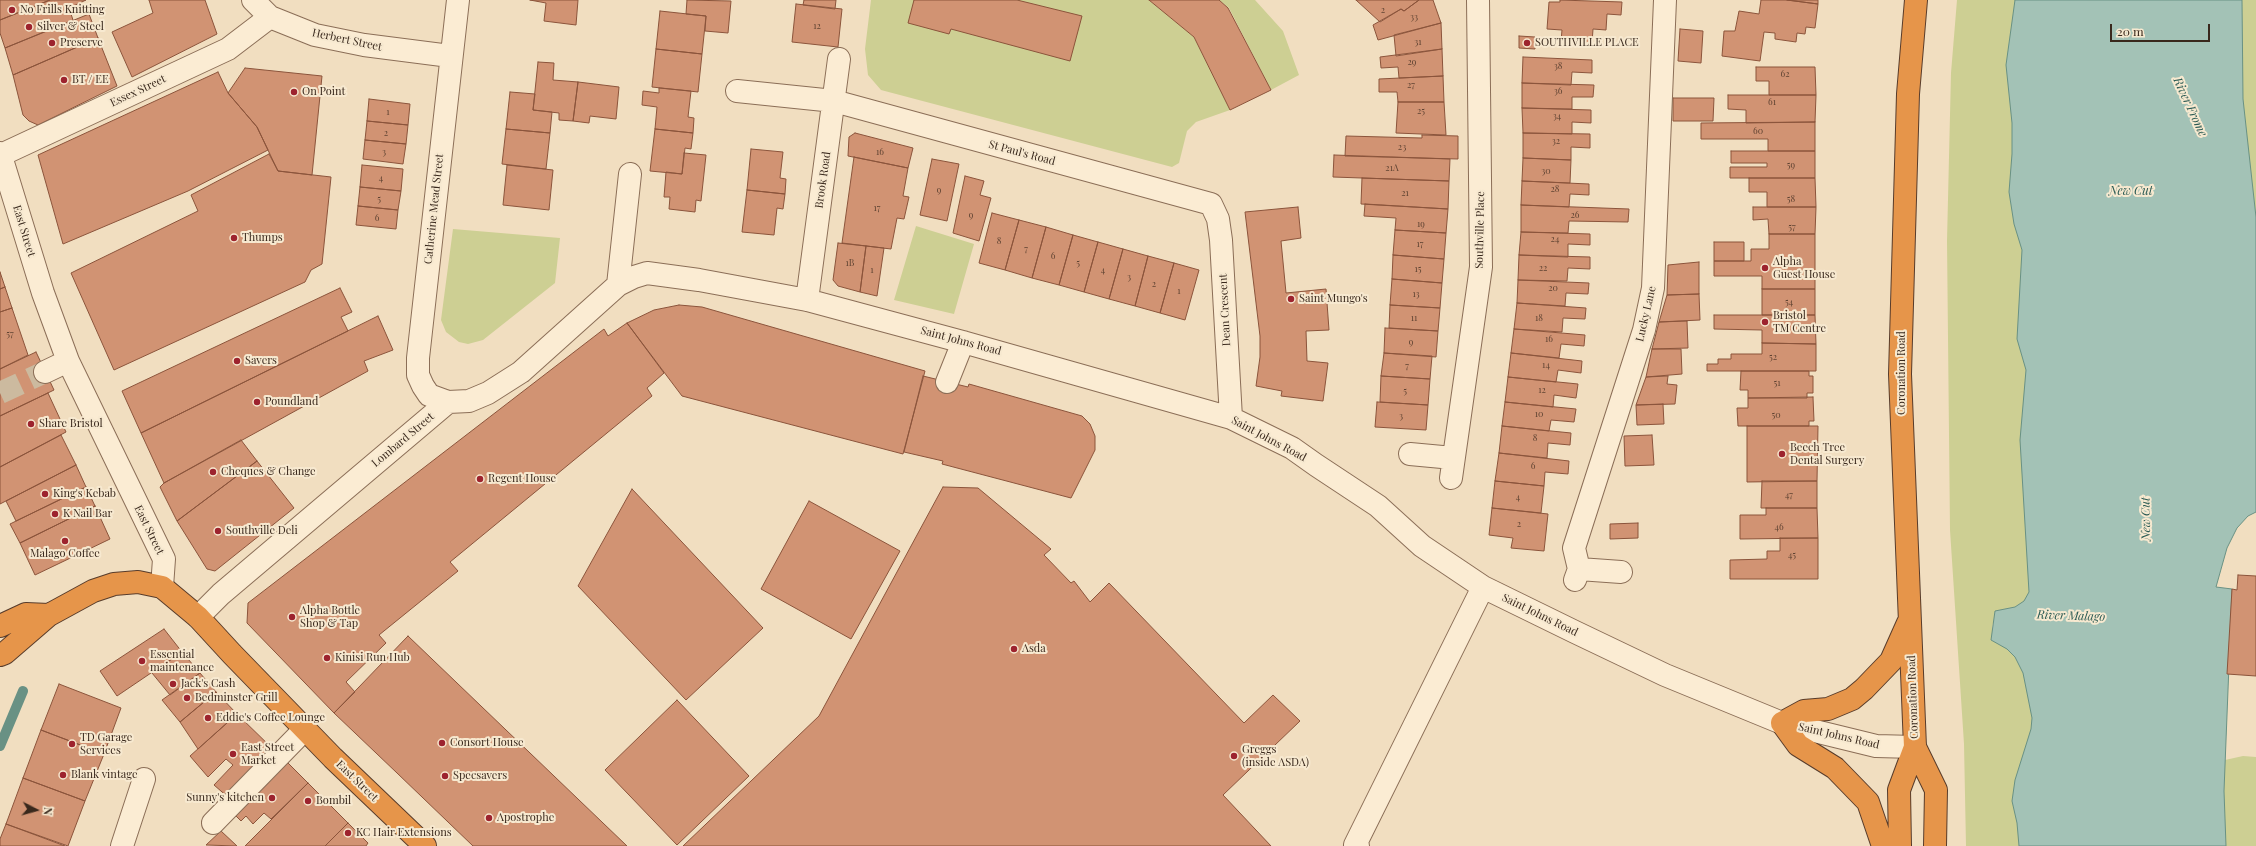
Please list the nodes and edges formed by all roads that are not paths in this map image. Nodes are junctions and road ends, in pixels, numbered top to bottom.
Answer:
1 (253, 0) edge
2 (458, 0) edge
3 (1478, 0) edge
4 (1666, 0) edge
5 (1916, 0) edge
6 (270, 17) junction
7 (457, 54) junction
8 (839, 59) dead end
9 (737, 91) dead end
10 (834, 101) junction
11 (0, 154) edge
12 (630, 174) dead end
13 (1211, 204) joint
14 (618, 285) junction
15 (807, 300) junction
16 (963, 342) junction
17 (68, 361) junction
18 (45, 372) tunnel mouth
19 (947, 382) dead end
20 (448, 402) junction
21 (1231, 418) junction
22 (1410, 454) dead end
23 (1621, 572) dead end
24 (162, 587) junction
25 (1483, 587) junction
26 (49, 615) junction
27 (198, 617) junction
28 (1910, 618) junction
29 (0, 626) edge
30 (0, 655) edge
31 (1782, 723) junction
32 (305, 729) junction
33 (1915, 747) junction
34 (144, 779) dead end
35 (213, 823) dead end
36 (122, 846) edge
37 (425, 846) edge
38 (1358, 846) edge
39 (1883, 846) edge
40 (1900, 846) edge
41 (1935, 846) edge

1 - 6 street, Herbert Street
2 - 7 street, Catherine Mead Street
3 - 22 street, Southville Place
4 - 23 street, Lucky Lane
5 - 28 highway, Coronation Road
6 - 7 street, Herbert Street
6 - 11 street, Essex Street
7 - 20 street, Catherine Mead Street
8 - 10 street, Brook Road
9 - 10 street, St Paul's Road
10 - 13 street, St Paul's Road
10 - 15 street, Brook Road
11 - 17 street, East Street
12 - 14 street
13 - 21 street, Dean Crescent
14 - 15 street, Saint Johns Road
14 - 20 street
15 - 16 street, Saint Johns Road
16 - 19 street
16 - 21 street, Saint Johns Road
17 - 18 street
17 - 24 street, East Street
20 - 27 street, Lombard Street
21 - 25 street, Saint Johns Road
24 - 26 highway
24 - 27 highway, East Street
25 - 31 street, Saint Johns Road
25 - 38 street
26 - 29 highway
26 - 30 highway
27 - 32 highway, East Street
28 - 31 highway
28 - 33 highway, Coronation Road
31 - 33 street, Saint Johns Road
31 - 39 highway
32 - 35 street
32 - 37 highway, East Street
33 - 40 highway, Coronation Road
33 - 41 highway, Coronation Road
34 - 36 street

